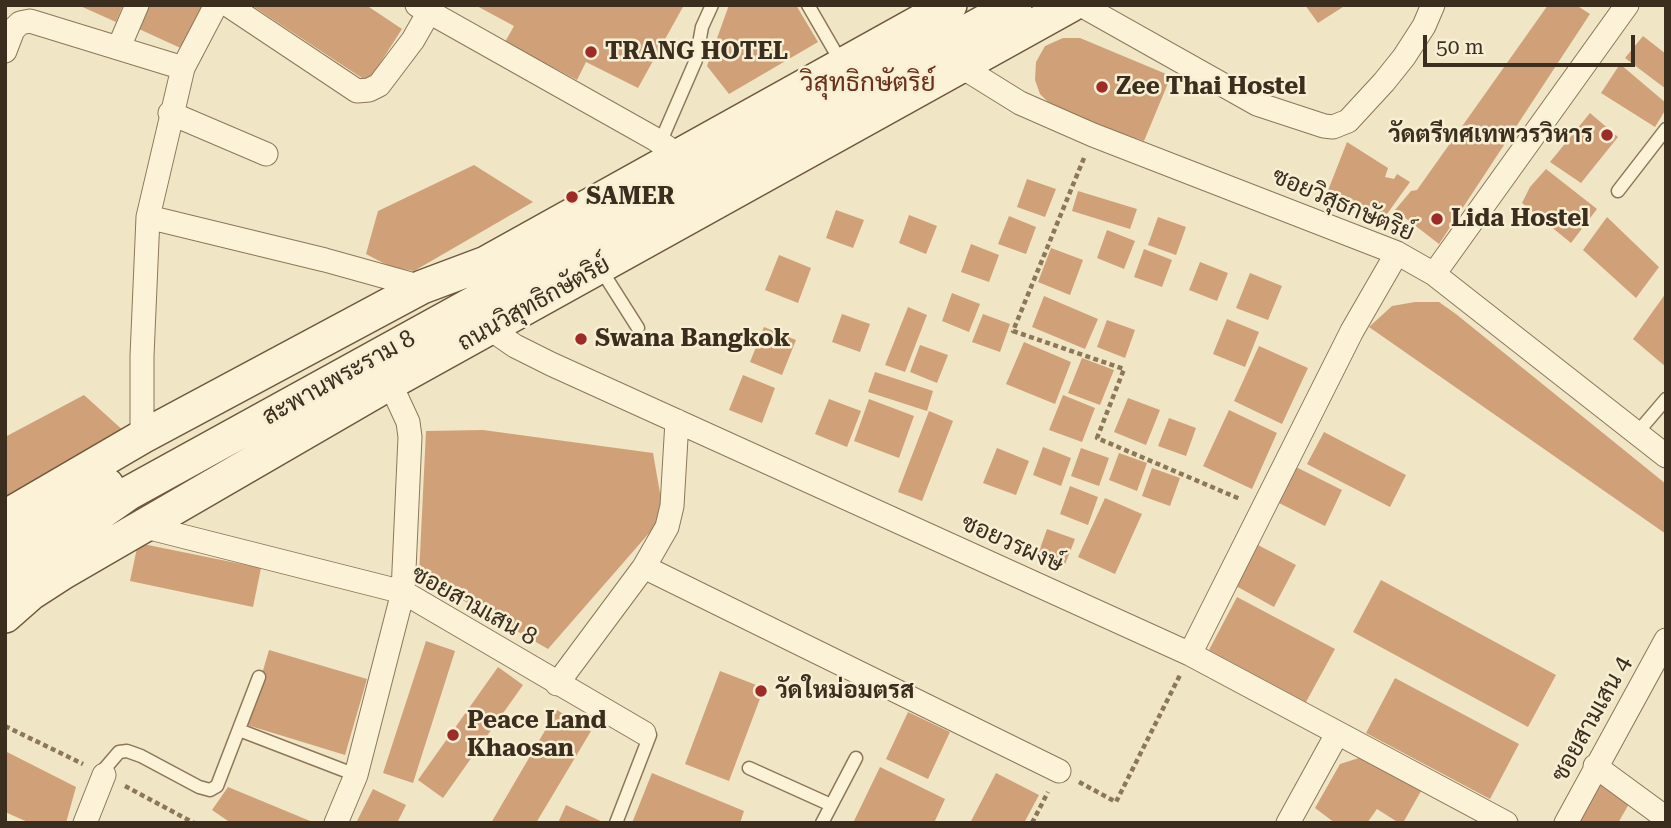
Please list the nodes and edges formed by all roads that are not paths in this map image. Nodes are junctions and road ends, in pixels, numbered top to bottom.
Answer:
1 (137, 5) edge
2 (216, 5) edge
3 (228, 5) edge
4 (712, 5) edge
5 (808, 5) edge
6 (950, 5) edge
7 (1015, 5) edge
8 (1071, 5) edge
9 (1081, 5) edge
10 (1433, 5) edge
11 (1627, 5) edge
12 (423, 9) edge
13 (120, 47) junction
14 (5, 51) edge
15 (842, 65) junction
16 (961, 67) junction
17 (183, 68) junction
18 (170, 113) junction
19 (1666, 129) edge
20 (669, 149) junction
21 (266, 154) dead end
22 (1618, 191) dead end
23 (148, 217) junction
24 (1396, 253) junction
25 (486, 263) junction
26 (599, 267) junction
27 (1434, 274) junction
28 (422, 288) junction
29 (489, 328) junction
30 (638, 328) dead end
31 (390, 383) junction
32 (1666, 399) edge
33 (677, 421) junction
34 (1637, 433) junction
35 (142, 438) junction
36 (1666, 456) edge
37 (5, 517) edge
38 (142, 526) junction
39 (5, 550) edge
40 (644, 567) junction
41 (5, 584) edge
42 (403, 592) junction
43 (5, 616) edge
44 (1666, 640) edge
45 (1190, 654) junction
46 (259, 677) dead end
47 (557, 684) junction
48 (239, 730) junction
49 (644, 733) joint
50 (1337, 734) junction
51 (856, 758) dead end
52 (1595, 766) junction
53 (749, 768) dead end
54 (1059, 771) road end
55 (102, 774) joint
56 (356, 775) junction
57 (831, 805) junction
58 (1666, 818) edge
59 (85, 823) edge
60 (335, 823) edge
61 (616, 823) edge
62 (822, 823) edge
63 (1288, 823) edge
64 (1506, 823) edge
65 (1566, 823) edge

1 - 13 street
2 - 17 street
3 - 12 street
4 - 20 lane
5 - 15 lane
6 - 15 main road
7 - 41 main road, สะพานพระราม 8
8 - 16 main road, ถนนวิสุทธิกษัตริย์
9 - 10 street
11 - 27 street
12 - 20 street
13 - 14 street
13 - 17 street
15 - 20 main road
16 - 24 street, ซอยวิสุธกษัตริย์
16 - 26 main road, ถนนวิสุทธิกษัตริย์
17 - 18 street
18 - 21 street
18 - 23 street
19 - 22 lane
20 - 25 main road
23 - 28 street
23 - 35 street
24 - 27 street, ซอยวิสุธกษัตริย์
24 - 45 street
25 - 28 main road
25 - 39 main road, สะพานพระราม 8
26 - 29 main road, ถนนวิสุทธิกษัตริย์
26 - 30 lane
27 - 34 street, ซอยวิสุธกษัตริย์
28 - 35 main road
29 - 31 main road, ถนนวิสุทธิกษัตริย์
29 - 33 street, ซอยวรผงษ์
31 - 38 main road, ถนนวิสุทธิกษัตริย์
31 - 42 street
32 - 34 lane
33 - 40 street
33 - 45 street, ซอยวรผงษ์
34 - 36 street, ซอยวิสุธกษัตริย์
35 - 37 main road
38 - 42 street, ซอยสามเสน 8
38 - 43 main road, ถนนวิสุทธิกษัตริย์
40 - 47 street
40 - 54 street
42 - 47 street, ซอยสามเสน 8
42 - 56 street
44 - 52 street, ซอยสามเสน 4
45 - 50 street, ซอยวรผงษ์
46 - 48 lane
47 - 49 street, ซอยสามเสน 8
48 - 55 lane
48 - 56 lane
49 - 61 lane
50 - 63 street
50 - 64 street, ซอยวรผงษ์
51 - 57 lane
52 - 58 street
52 - 65 street, ซอยสามเสน 4
53 - 57 lane
55 - 59 street
56 - 60 street
57 - 62 lane

